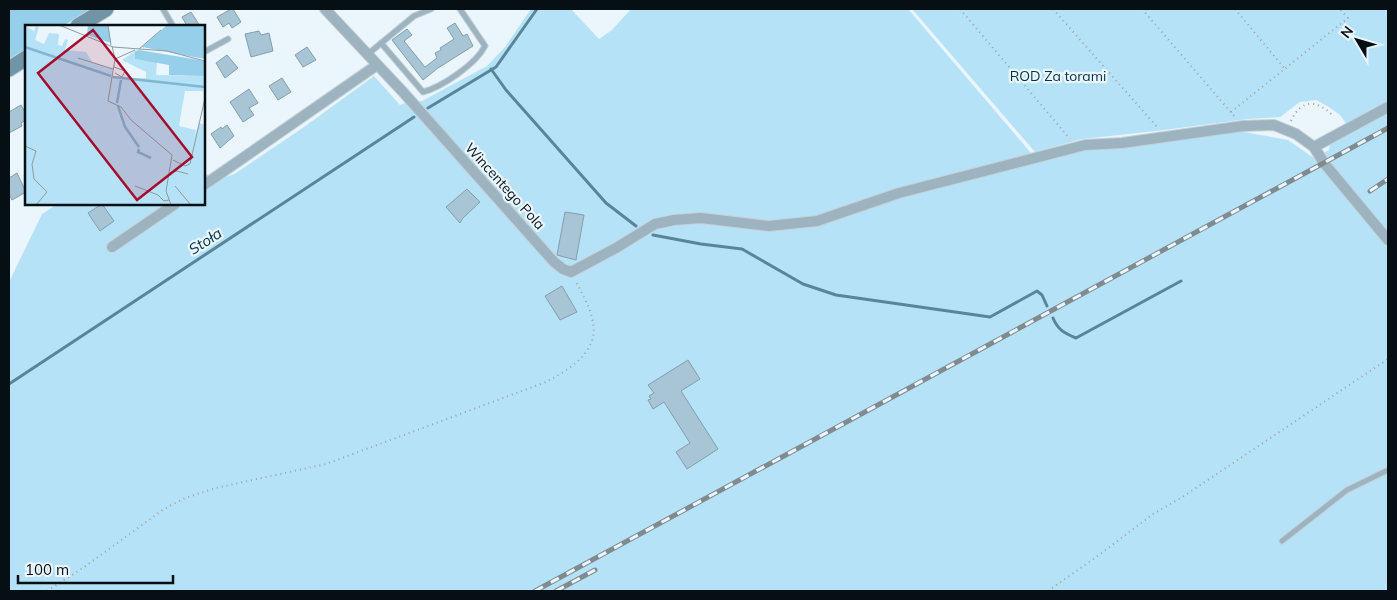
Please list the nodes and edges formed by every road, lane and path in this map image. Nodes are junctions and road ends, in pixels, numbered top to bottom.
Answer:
1 (106, 9) edge
2 (163, 9) edge
3 (325, 9) edge
4 (431, 9) edge
5 (460, 9) edge
6 (960, 9) edge
7 (1053, 9) edge
8 (1142, 9) edge
9 (1234, 9) edge
10 (1340, 9) edge
11 (80, 25) edge
12 (172, 25) edge
13 (228, 39) dead end
14 (381, 43) junction
15 (205, 51) edge
16 (367, 55) junction
17 (25, 59) edge
18 (377, 65) junction
19 (9, 69) edge
20 (1285, 69) junction
21 (1388, 107) edge
22 (1231, 112) junction
23 (1333, 116) dead end
24 (1243, 126) junction
25 (1288, 131) junction
26 (1166, 136) junction
27 (1077, 147) junction
28 (1314, 147) junction
29 (205, 184) edge
30 (174, 205) edge
31 (1387, 235) edge
32 (112, 247) dead end
33 (571, 272) junction
34 (1388, 359) edge
35 (1388, 470) edge
36 (1282, 541) dead end
37 (47, 591) edge
38 (1048, 591) edge

1 - 11 street
2 - 12 lane
3 - 16 street, Wincentego Pola
4 - 14 lane
5 - 14 lane
6 - 27 path
7 - 26 path
8 - 22 path
9 - 20 path
10 - 20 path
13 - 15 lane
14 - 16 lane
16 - 18 street, Wincentego Pola
17 - 19 street
18 - 29 street
18 - 33 street, Wincentego Pola
20 - 22 path
21 - 28 street
22 - 24 path
23 - 25 path
24 - 25 street
24 - 26 street
25 - 28 street
26 - 27 street
27 - 33 street
28 - 31 street
30 - 32 street
33 - 37 path
34 - 38 path
35 - 36 lane

